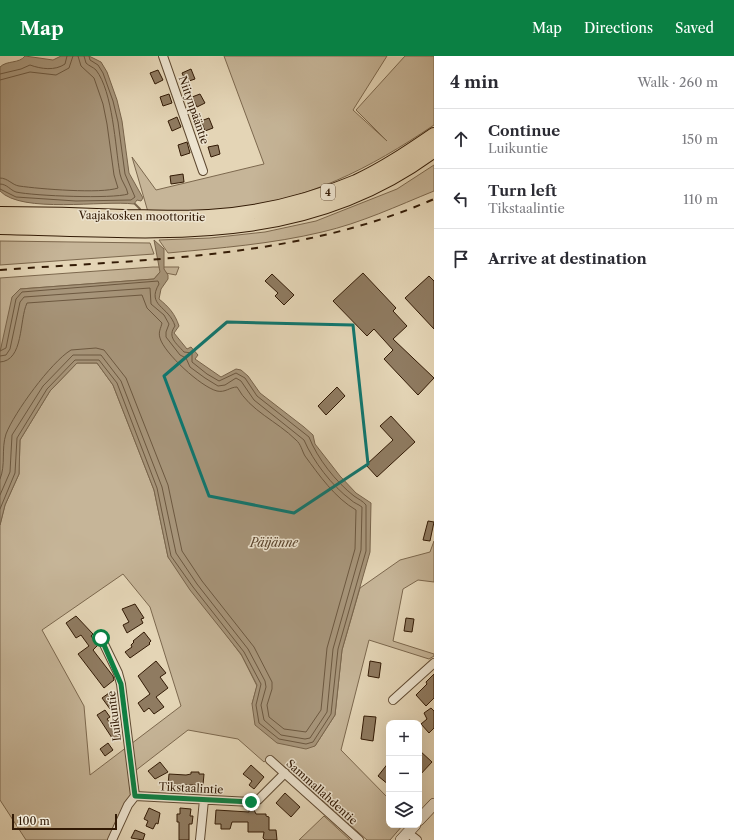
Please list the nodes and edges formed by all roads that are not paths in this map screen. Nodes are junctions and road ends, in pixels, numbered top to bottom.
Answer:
1 (163, 56) edge
2 (434, 135) edge
3 (434, 150) edge
4 (203, 171) dead end
5 (0, 214) edge
6 (0, 227) edge
7 (101, 638) dead end
8 (434, 663) edge
9 (393, 700) dead end
10 (270, 760) dead end
11 (285, 773) junction
12 (135, 796) junction
13 (204, 800) junction
14 (434, 804) edge
15 (422, 817) edge
16 (408, 832) edge
17 (112, 840) edge
18 (200, 840) edge
19 (359, 840) edge
20 (417, 840) edge

1 - 4 street, Niitynpääntie
2 - 5 highway, Vaajakosken moottoritie / 4
3 - 6 highway, Vaajakosken moottoritie / 4
7 - 12 street, Luikuntie
8 - 9 street
10 - 11 street, Sammallahdentie
11 - 13 street, Tikstaalintie
11 - 19 street, Sammallahdentie
12 - 13 street, Tikstaalintie
12 - 17 street
13 - 18 street
14 - 15 street
16 - 20 street

